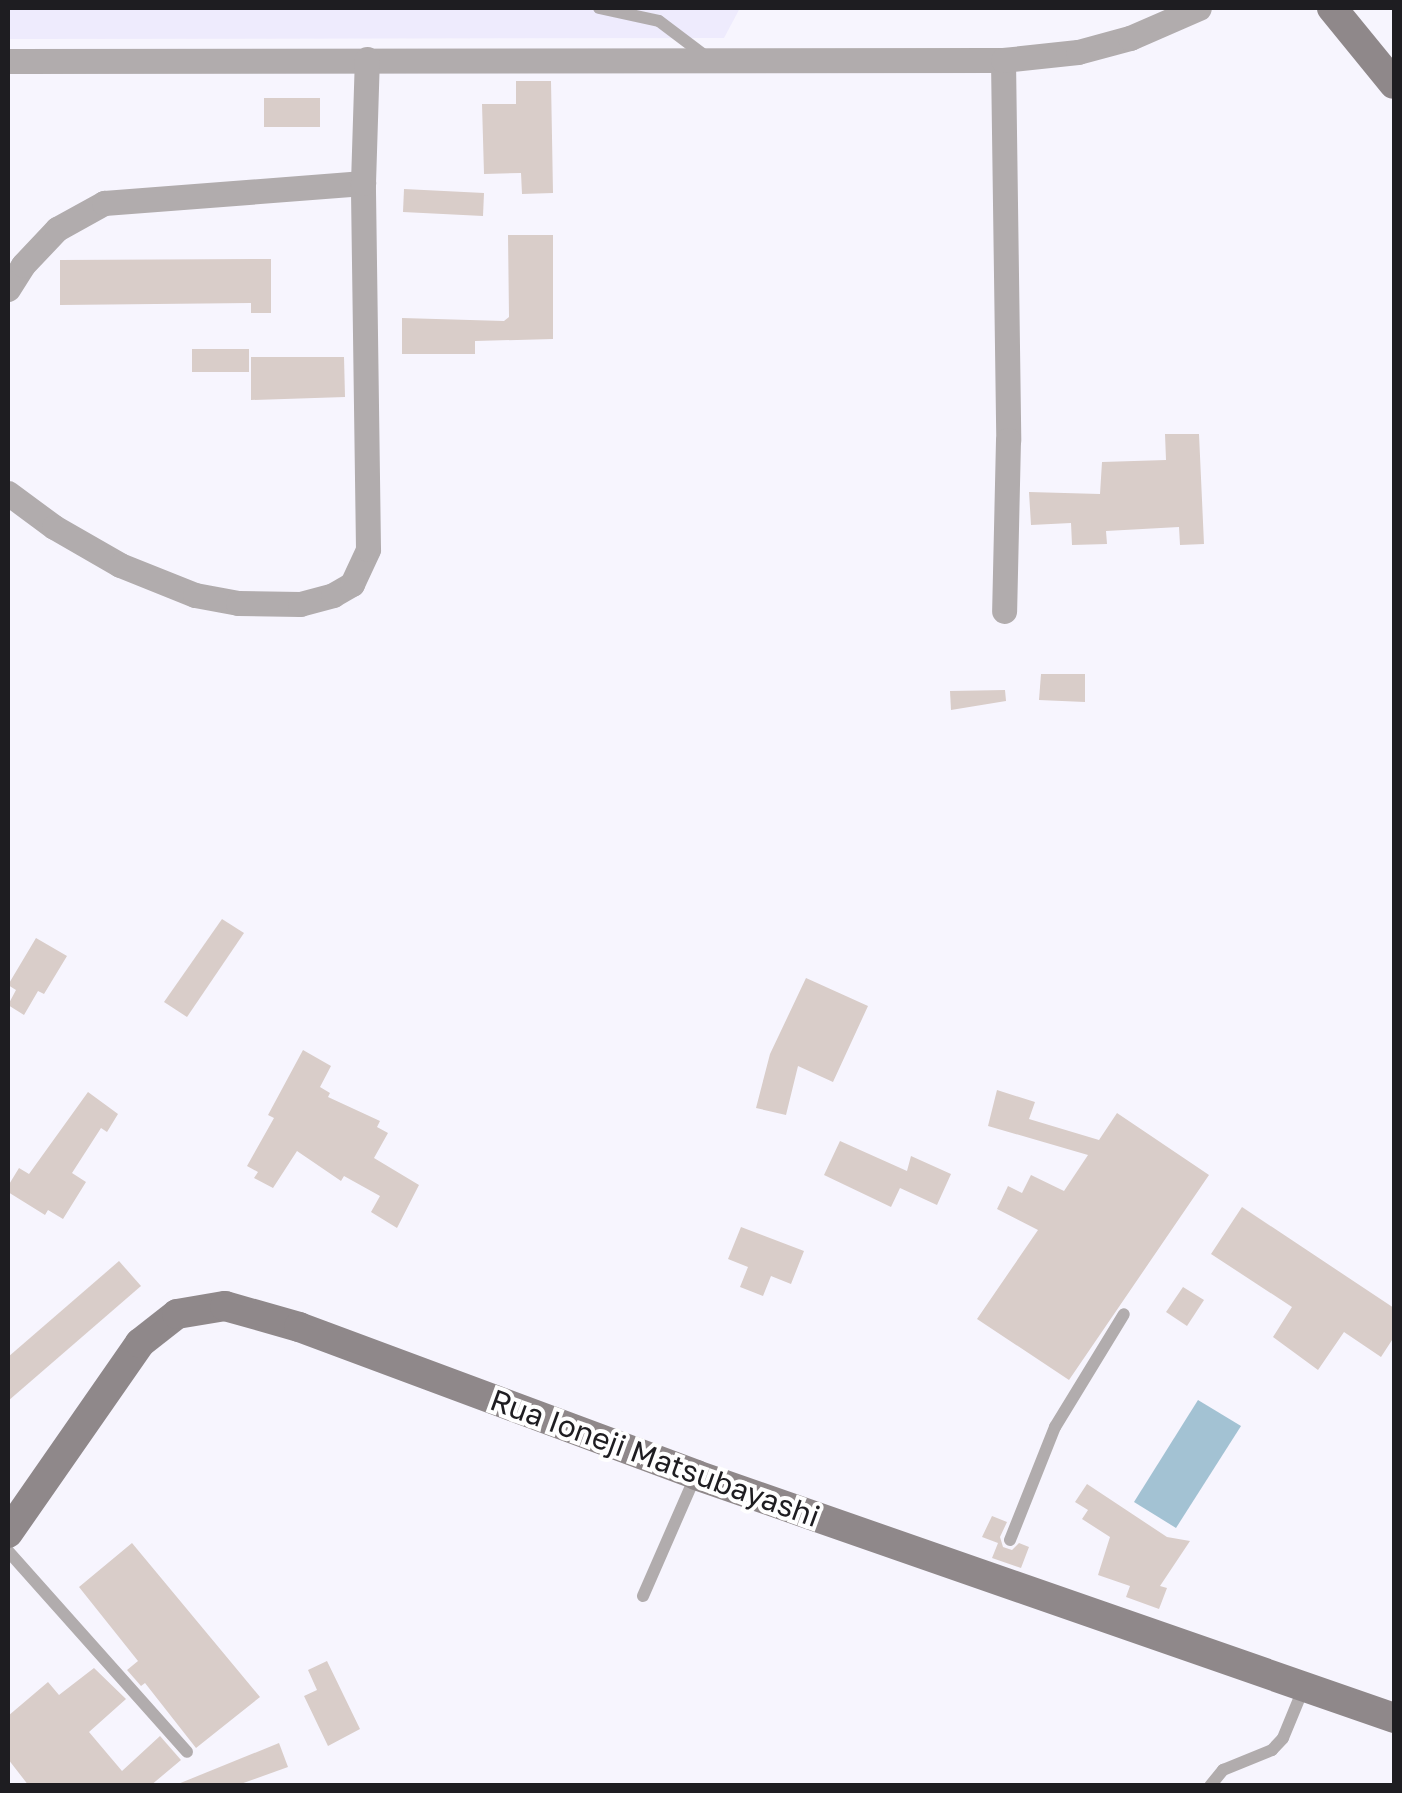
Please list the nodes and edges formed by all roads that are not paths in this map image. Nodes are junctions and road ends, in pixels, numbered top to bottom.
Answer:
1 (599, 8) edge
2 (1199, 8) edge
3 (1332, 8) edge
4 (367, 60) junction
5 (710, 60) junction
6 (1003, 60) junction
7 (8, 61) edge
8 (1394, 84) edge
9 (363, 184) junction
10 (8, 289) edge
11 (8, 493) edge
12 (1004, 611) dead end
13 (1124, 1314) dead end
14 (696, 1475) junction
15 (8, 1533) edge
16 (1010, 1540) dead end
17 (8, 1550) edge
18 (643, 1596) dead end
19 (1304, 1688) junction
20 (1394, 1718) edge
21 (187, 1752) dead end
22 (1210, 1786) edge

1 - 5 lane
2 - 6 street
3 - 8 main road
4 - 5 street
4 - 7 street
4 - 9 street
5 - 6 street
6 - 12 street
9 - 10 street
9 - 11 street
13 - 16 lane
14 - 15 main road, Rua Ioneji Matsubayashi
14 - 18 lane
14 - 19 main road, Rua Ioneji Matsubayashi
17 - 21 lane
19 - 20 main road, Rua Ioneji Matsubayashi
19 - 22 lane

